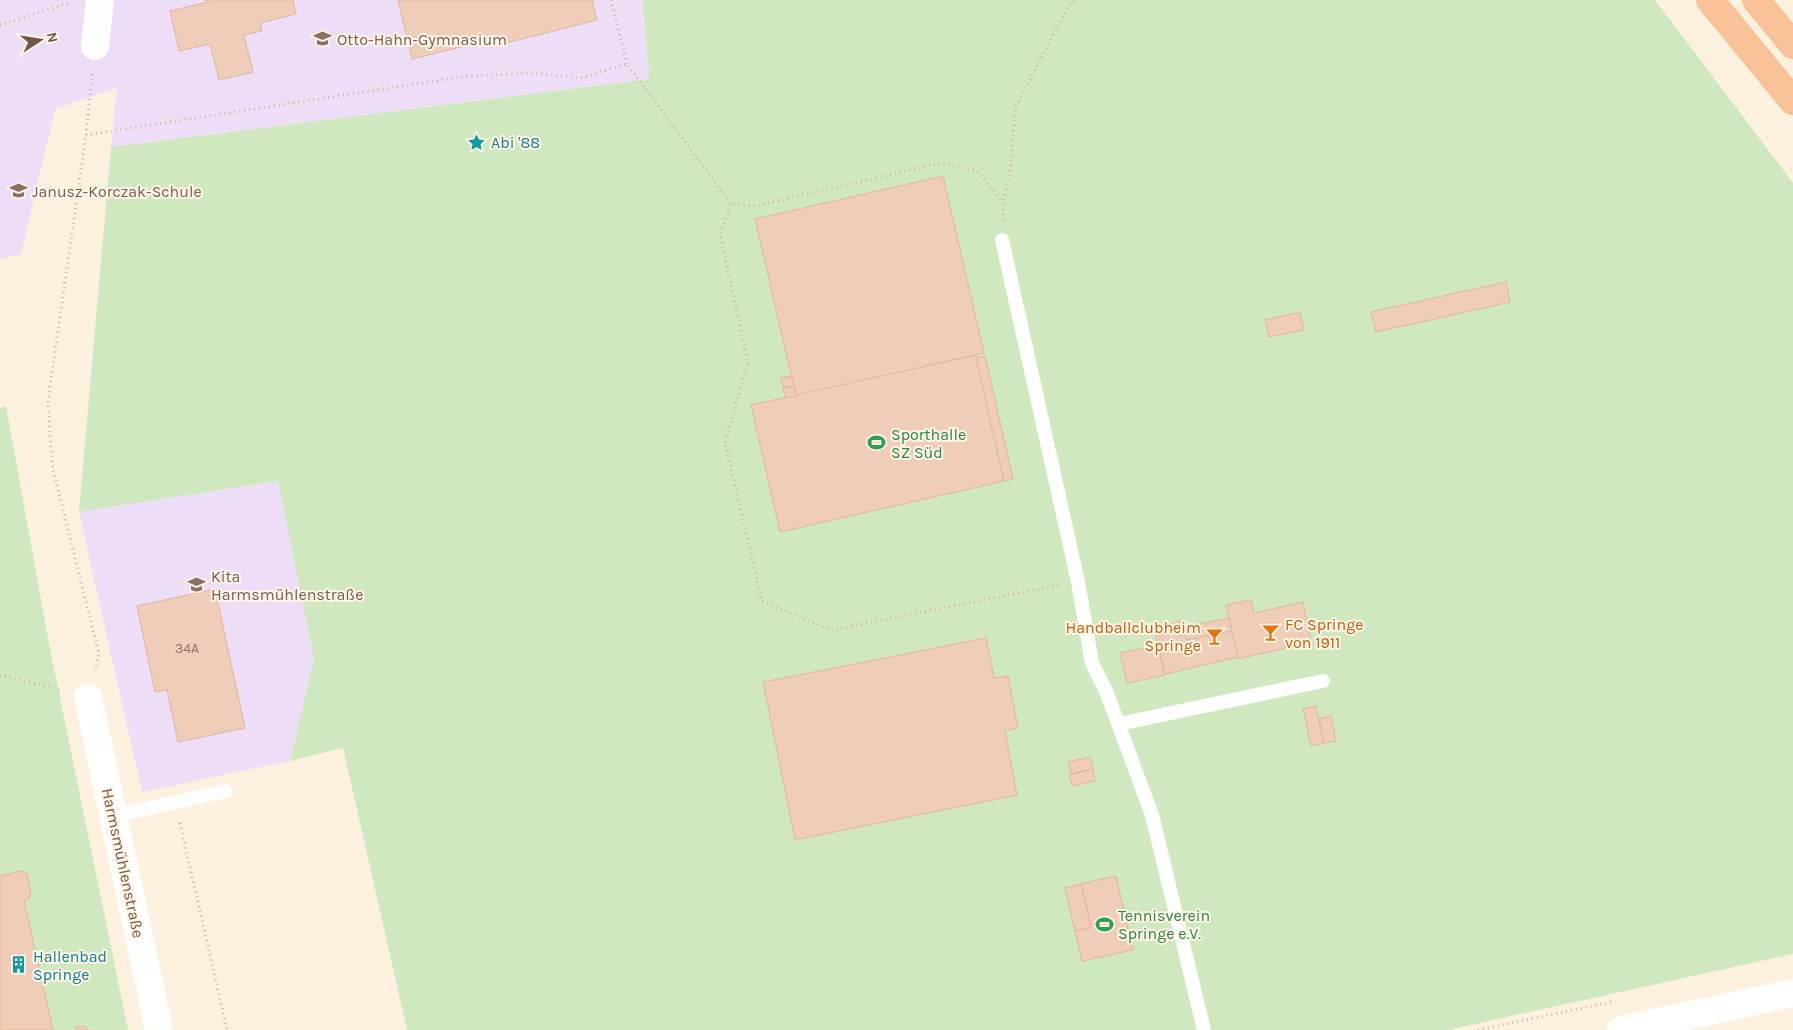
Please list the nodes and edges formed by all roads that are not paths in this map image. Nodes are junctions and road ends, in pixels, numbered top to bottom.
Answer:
1 (100, 0) edge
2 (1710, 0) edge
3 (1756, 0) edge
4 (1793, 45) edge
5 (95, 46) road end
6 (1793, 101) edge
7 (1002, 240) road end
8 (1323, 681) dead end
9 (88, 697) road end
10 (1118, 724) junction
11 (226, 792) dead end
12 (113, 816) junction
13 (1793, 993) edge
14 (159, 1030) edge
15 (1204, 1030) edge
16 (1621, 1030) edge

1 - 5 street
2 - 6 highway
3 - 4 highway
7 - 10 lane
8 - 10 lane
9 - 12 street, Harmsmühlenstraße
10 - 15 lane
11 - 12 lane
12 - 14 street, Harmsmühlenstraße
13 - 16 street

